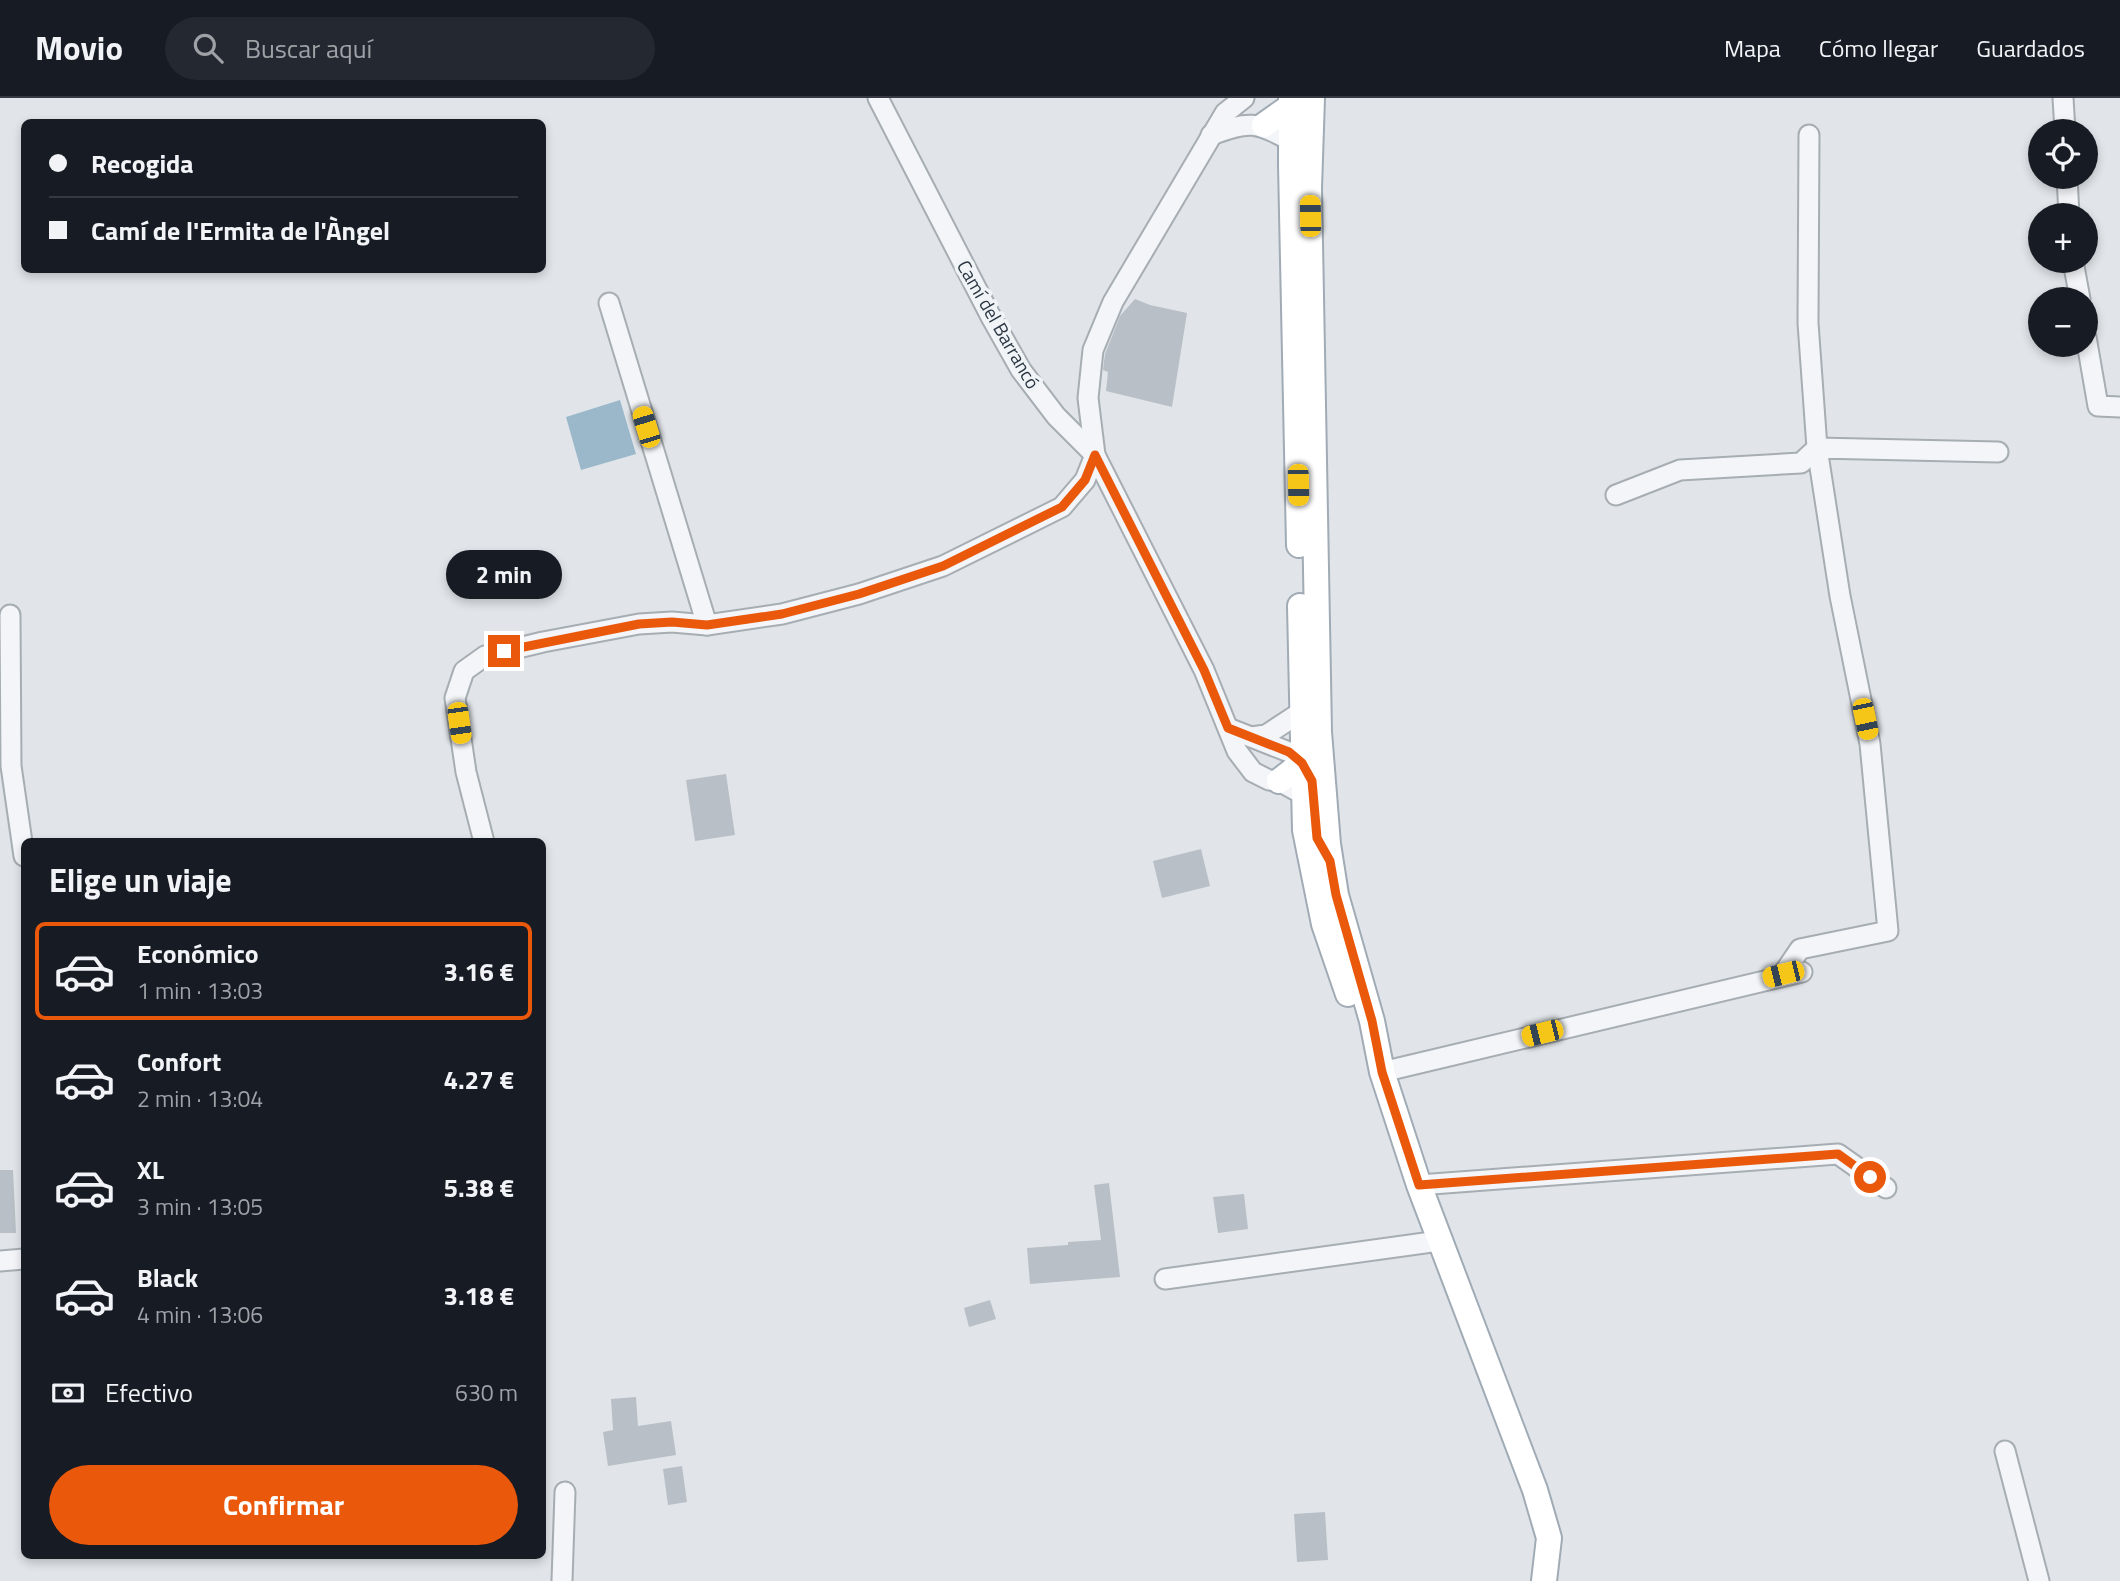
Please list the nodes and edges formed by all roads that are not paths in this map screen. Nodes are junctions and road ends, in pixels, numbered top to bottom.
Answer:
1 (878, 98) edge
2 (1244, 98) edge
3 (2063, 98) edge
4 (1293, 100) edge
5 (2064, 119) edge
6 (1264, 125) junction
7 (1211, 135) junction
8 (1809, 135) dead end
9 (1291, 141) junction
10 (609, 303) dead end
11 (2089, 357) edge
12 (2120, 407) edge
13 (1816, 447) junction
14 (1998, 452) dead end
15 (1095, 455) junction
16 (1616, 495) dead end
17 (1316, 550) junction
18 (10, 615) dead end
19 (707, 625) junction
20 (1301, 712) junction
21 (1228, 728) junction
22 (1251, 737) junction
23 (1296, 758) junction
24 (1279, 781) junction
25 (1304, 795) junction
26 (21, 838) edge
27 (483, 838) edge
28 (1330, 861) junction
29 (1382, 1072) junction
30 (1419, 1185) junction
31 (1886, 1188) dead end
32 (1439, 1241) junction
33 (21, 1259) edge
34 (0, 1261) edge
35 (1165, 1279) dead end
36 (2005, 1451) dead end
37 (565, 1492) dead end
38 (562, 1581) edge
39 (1544, 1581) edge
40 (2039, 1581) edge

1 - 15 street, Camí del Barrancó
2 - 7 street
3 - 5 street
4 - 6 main road
4 - 9 main road
4 - 17 main road
6 - 7 street
6 - 9 street
7 - 15 street
8 - 13 street
9 - 20 main road
10 - 19 street
11 - 12 street
13 - 14 street
13 - 16 street
13 - 29 street
15 - 19 street
15 - 21 street, Camí del Barrancó
17 - 23 main road
17 - 28 main road
18 - 26 street
19 - 27 street
20 - 22 street
20 - 23 main road
21 - 22 street
21 - 24 street, Camí del Barrancó
22 - 23 street
23 - 24 main road
23 - 25 main road
23 - 28 main road
24 - 25 street, Camí del Barrancó
25 - 29 main road
28 - 29 main road
29 - 30 main road
30 - 31 street
30 - 32 main road
32 - 35 street
32 - 39 main road
33 - 34 street
36 - 40 street
37 - 38 street

